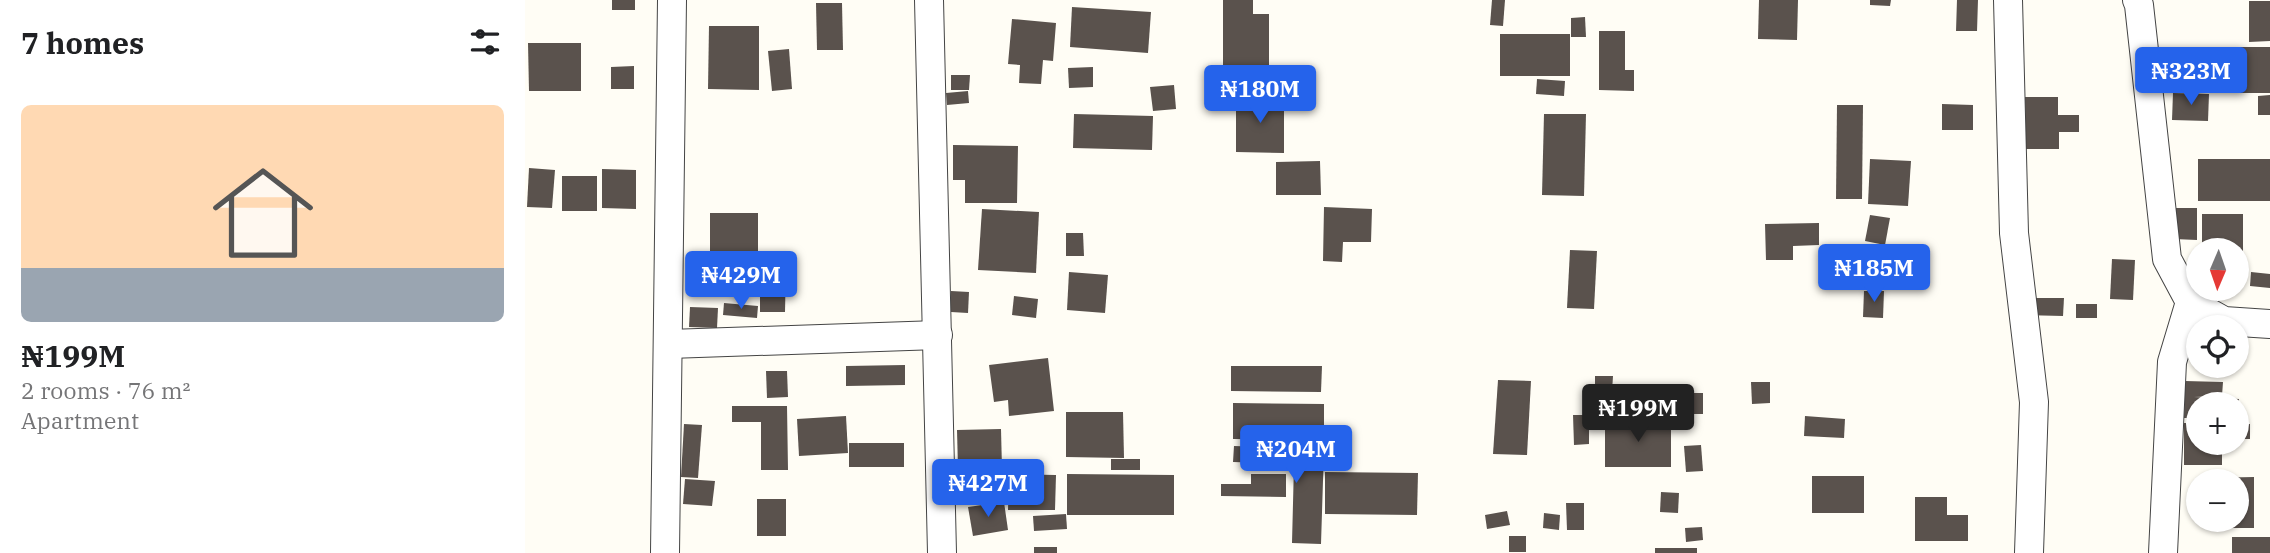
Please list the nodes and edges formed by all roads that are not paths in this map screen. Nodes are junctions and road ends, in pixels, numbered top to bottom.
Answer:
1 (672, 0) edge
2 (929, 0) edge
3 (2008, 0) edge
4 (2137, 0) edge
5 (2190, 302) junction
6 (2270, 324) edge
7 (938, 335) junction
8 (669, 344) junction
9 (665, 553) edge
10 (942, 553) edge
11 (2029, 553) edge
12 (2163, 553) edge

1 - 8 street
2 - 7 street
3 - 11 street
4 - 5 street
5 - 6 street
5 - 12 street
7 - 8 street
7 - 10 street
8 - 9 street

